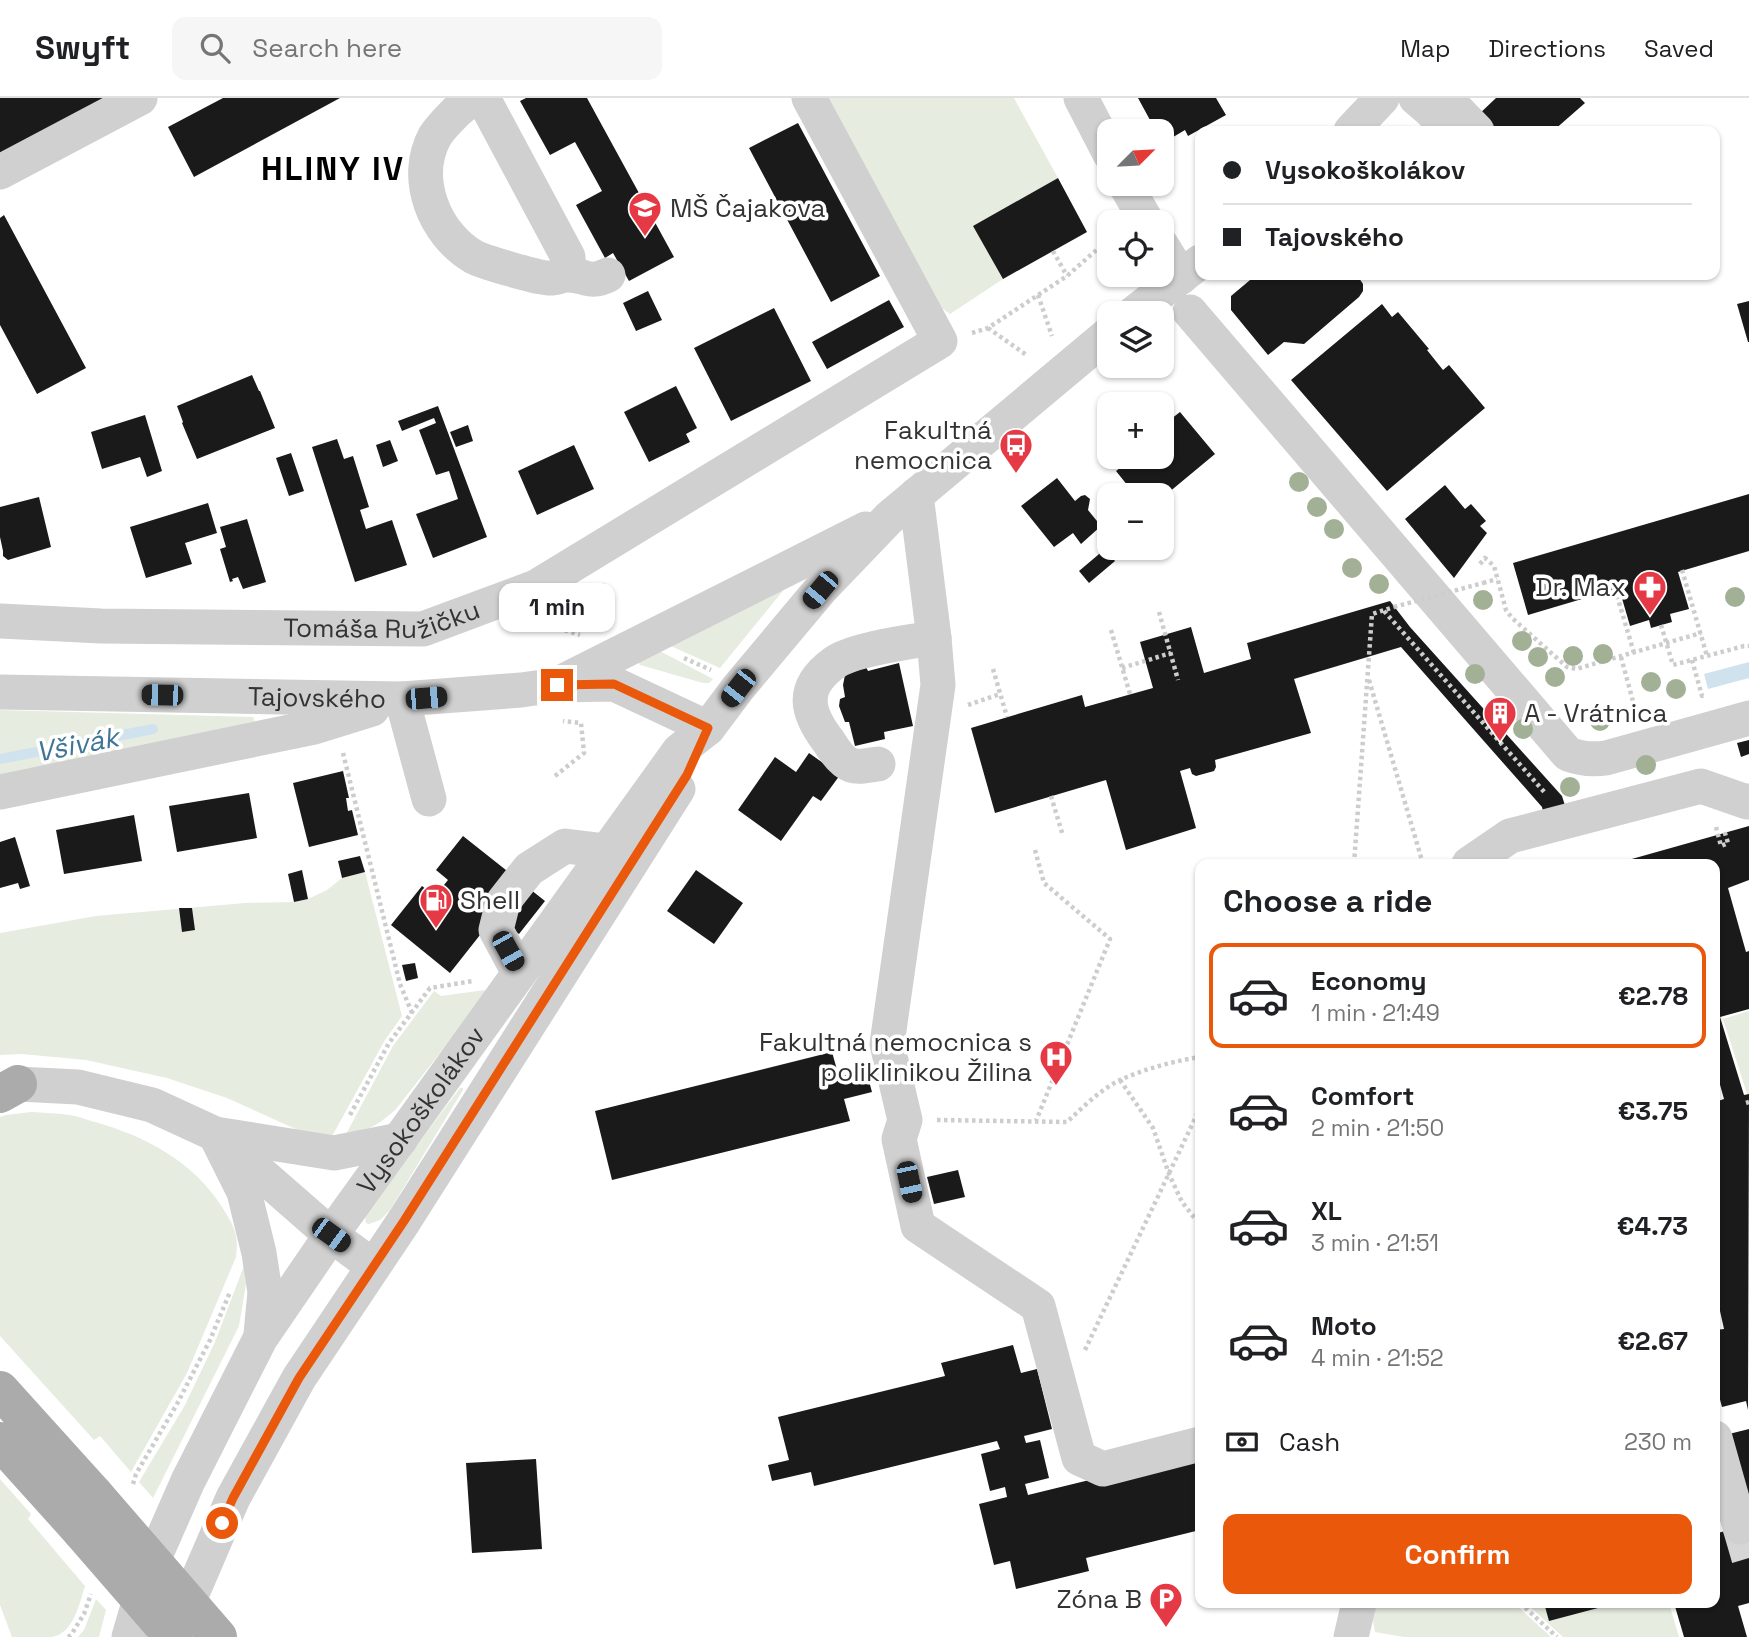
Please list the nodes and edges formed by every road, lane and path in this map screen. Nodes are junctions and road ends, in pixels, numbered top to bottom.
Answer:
1 (140, 98) edge
2 (808, 98) edge
3 (1081, 98) edge
4 (1382, 98) edge
5 (1416, 98) edge
6 (1445, 98) edge
7 (1356, 126) edge
8 (1445, 126) edge
9 (1472, 126) edge
10 (1097, 129) edge
11 (0, 172) edge
12 (1097, 249) edge
13 (1053, 251) dead end
14 (1174, 256) edge
15 (1191, 270) edge
16 (569, 275) junction
17 (608, 275) dead end
18 (1068, 276) junction
19 (1038, 295) junction
20 (1150, 301) edge
21 (1190, 312) dead end
22 (988, 328) junction
23 (1052, 336) dead end
24 (940, 341) junction
25 (1097, 344) edge
26 (1028, 356) dead end
27 (916, 495) junction
28 (889, 518) junction
29 (604, 546) junction
30 (1480, 564) dead end
31 (1682, 570) dead end
32 (1497, 579) junction
33 (1615, 589) dead end
34 (1384, 611) junction
35 (1159, 612) dead end
36 (0, 621) edge
37 (537, 622) dead end
38 (1661, 625) dead end
39 (601, 628) dead end
40 (1111, 630) dead end
41 (1701, 633) junction
42 (588, 638) dead end
43 (934, 638) junction
44 (1666, 643) junction
45 (1749, 646) edge
46 (1171, 653) junction
47 (1634, 653) junction
48 (1621, 656) junction
49 (1707, 656) junction
50 (1692, 660) junction
51 (1122, 668) junction
52 (993, 669) dead end
53 (1368, 676) junction
54 (1178, 680) dead end
55 (557, 685) junction
56 (0, 692) edge
57 (1714, 693) dead end
58 (1130, 694) dead end
59 (402, 699) junction
60 (1634, 706) dead end
61 (1007, 717) dead end
62 (1749, 718) edge
63 (581, 723) dead end
64 (708, 728) junction
65 (342, 748) dead end
66 (878, 764) dead end
67 (555, 776) dead end
68 (0, 792) edge
69 (1051, 796) dead end
70 (429, 799) dead end
71 (1748, 804) edge
72 (1558, 824) junction
73 (1063, 836) dead end
74 (1035, 850) dead end
75 (606, 851) junction
76 (1354, 859) edge
77 (1422, 859) edge
78 (1476, 859) edge
79 (519, 973) junction
80 (430, 988) dead end
81 (412, 1013) junction
82 (1195, 1058) edge
83 (1119, 1080) junction
84 (6, 1087) edge
85 (1195, 1119) edge
86 (905, 1120) junction
87 (1036, 1122) junction
88 (344, 1126) dead end
89 (215, 1134) junction
90 (400, 1140) junction
91 (1169, 1174) junction
92 (1195, 1219) edge
93 (331, 1235) junction
94 (373, 1266) junction
95 (234, 1280) dead end
96 (260, 1339) junction
97 (0, 1369) edge
98 (0, 1390) edge
99 (1062, 1397) junction
100 (0, 1441) edge
101 (48, 1443) junction
102 (1195, 1445) edge
103 (1720, 1456) edge
104 (132, 1487) dead end
105 (1740, 1527) tunnel mouth
106 (93, 1588) dead end
107 (1358, 1608) edge
108 (1525, 1608) edge
109 (68, 1637) edge
110 (129, 1637) edge
111 (175, 1637) edge
112 (218, 1637) edge
113 (1351, 1637) edge
114 (1557, 1637) edge

1 - 11 street
2 - 24 street
3 - 10 street
4 - 7 street
5 - 8 street
6 - 9 street
12 - 18 path
13 - 18 path
14 - 15 street
15 - 20 street
16 - 16 street
16 - 17 street
18 - 19 path
19 - 22 path
19 - 23 path
21 - 62 street
22 - 24 path
22 - 26 path
24 - 29 street, Tomáša Ružičku
25 - 27 street
27 - 28 street
27 - 43 street
28 - 55 street
28 - 64 street, Vysokoškolákov
29 - 36 street, Tomáša Ružičku
29 - 39 path
30 - 32 path
31 - 41 path
32 - 34 path, bridge
32 - 48 path
33 - 47 path
34 - 53 path
34 - 72 path
35 - 46 path
37 - 42 path
38 - 44 path
40 - 51 path
41 - 44 path
41 - 49 path
43 - 66 street
43 - 86 street
44 - 47 path
44 - 50 path
45 - 49 path
46 - 51 path
46 - 54 path
47 - 48 path
48 - 60 path
49 - 50 path
50 - 57 path
51 - 58 path
52 - 61 path
53 - 76 path
53 - 77 path
55 - 59 street, Tajovského
55 - 64 street, Tajovského
56 - 59 street, Tajovského
59 - 68 street
59 - 70 street
63 - 67 path
64 - 75 street, Vysokoškolákov
64 - 94 street, Vysokoškolákov
65 - 81 path
69 - 73 path
71 - 72 street
72 - 78 street
74 - 87 path
75 - 79 street, Vysokoškolákov
75 - 79 street
79 - 90 street, Vysokoškolákov
80 - 81 path
81 - 88 path
82 - 83 path
83 - 87 path
83 - 91 path
84 - 89 street
85 - 91 path
86 - 87 path
86 - 99 street
89 - 90 street
89 - 93 street
89 - 96 street
90 - 93 street, Vysokoškolákov
91 - 92 path
91 - 99 path
93 - 94 street
93 - 96 street, Vysokoškolákov
94 - 111 street, Vysokoškolákov
95 - 104 path
96 - 110 street, Vysokoškolákov
97 - 101 main road
98 - 101 main road
99 - 102 street
100 - 111 main road, bridge
101 - 112 main road, bridge
103 - 105 street
106 - 109 path
107 - 113 street
108 - 114 path

